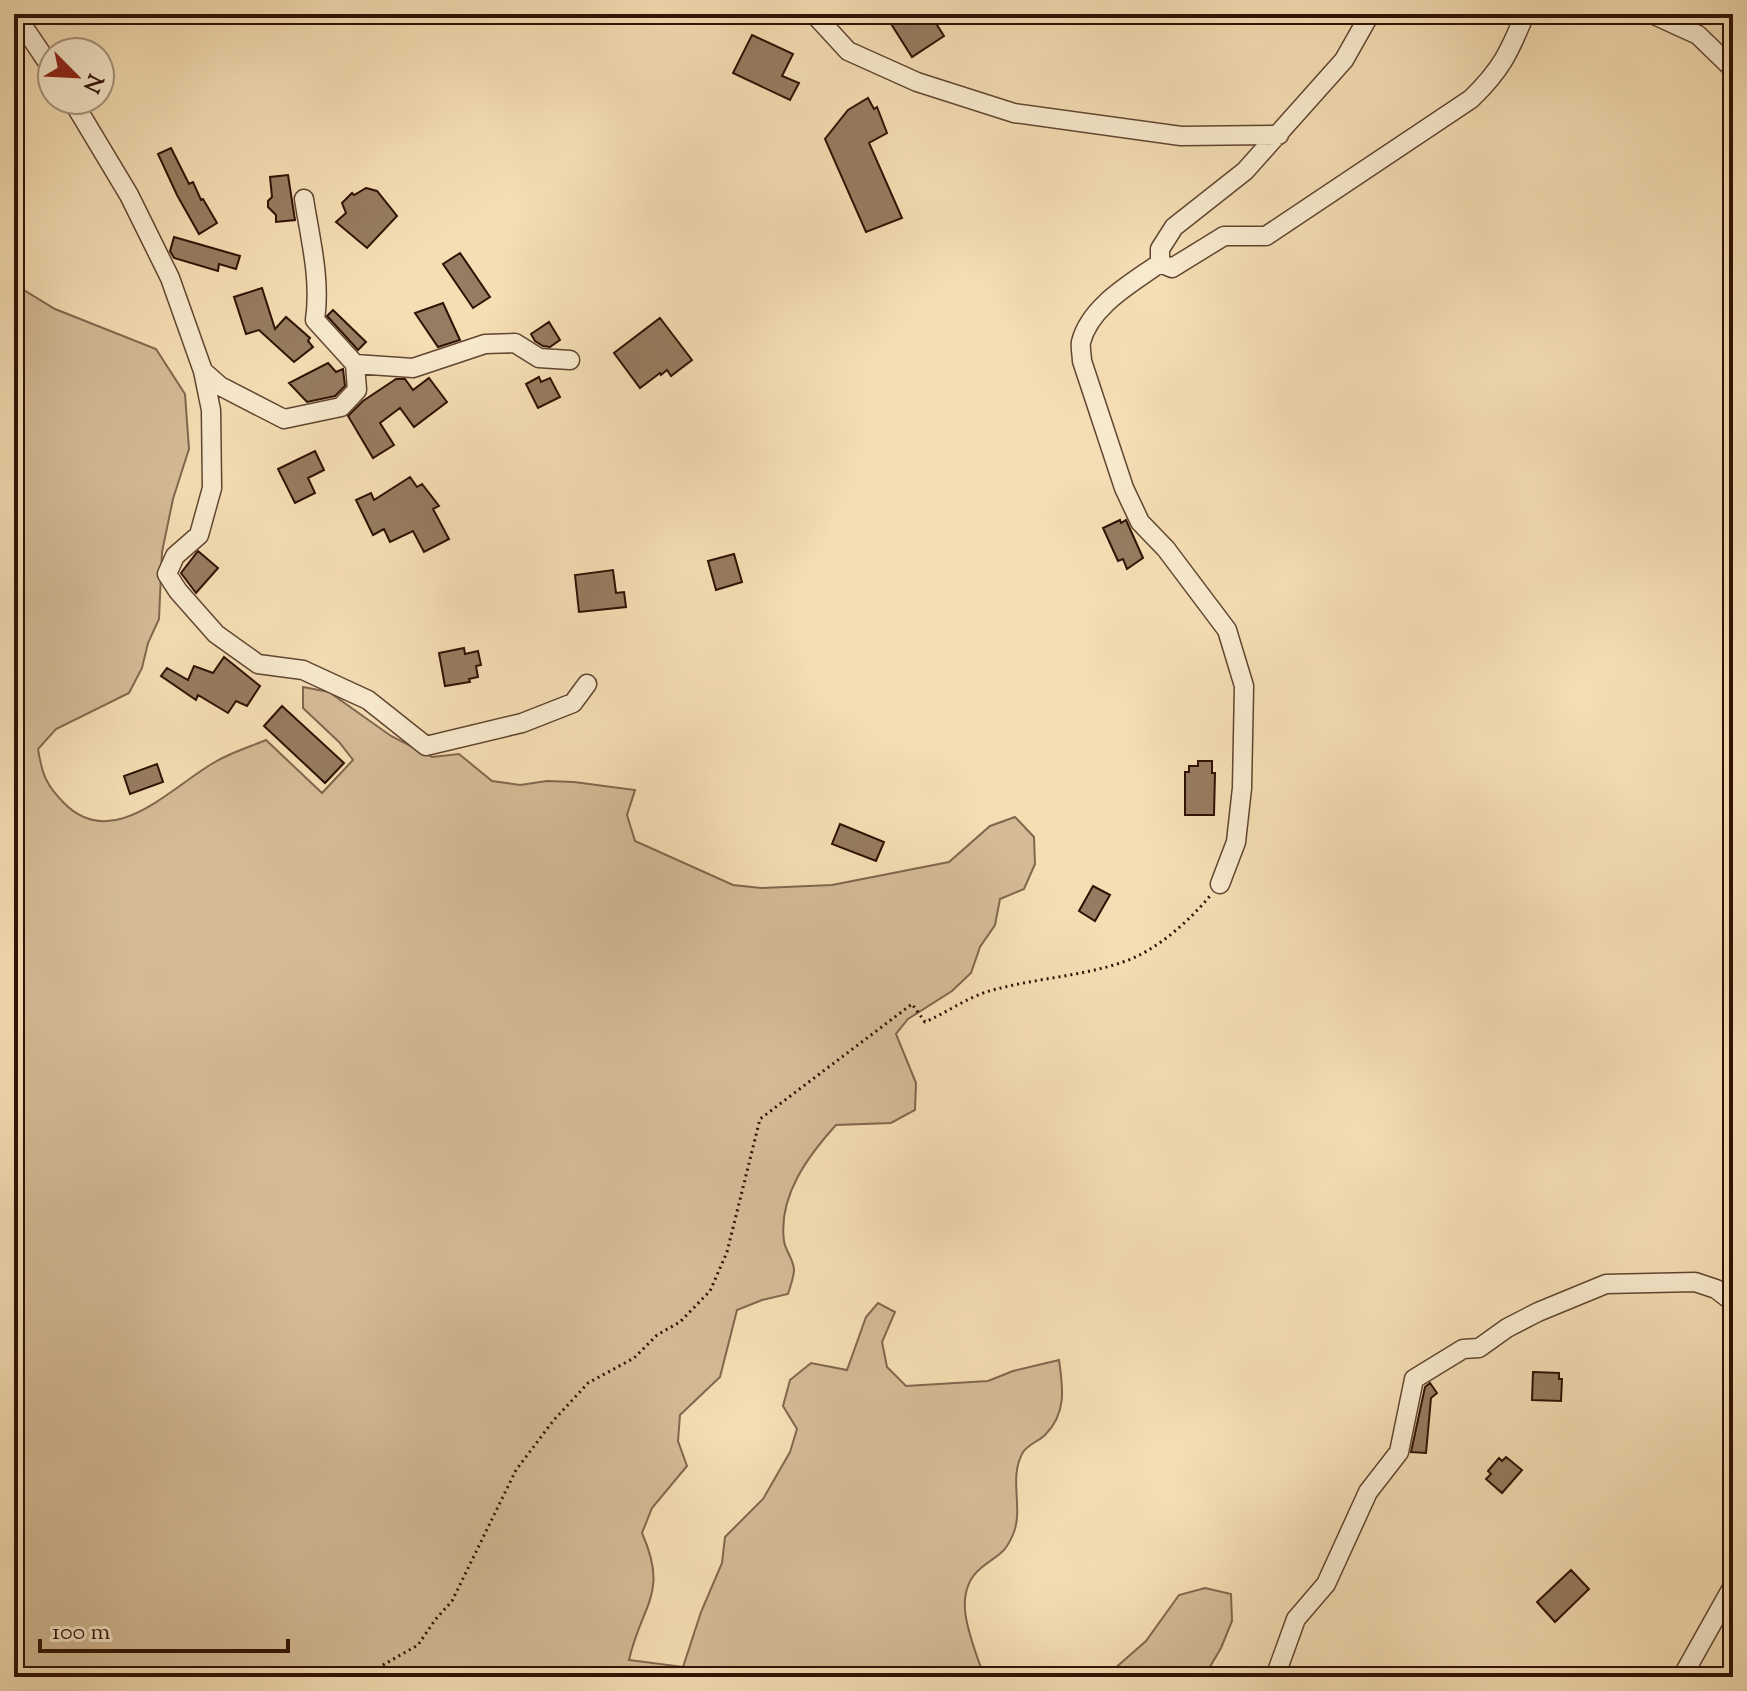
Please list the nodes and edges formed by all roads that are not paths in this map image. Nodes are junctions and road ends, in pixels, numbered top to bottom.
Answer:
1 (15, 14) edge
2 (814, 14) edge
3 (1370, 14) edge
4 (1525, 14) edge
5 (1652, 14) edge
6 (36, 45) edge
7 (1733, 69) edge
8 (82, 116) edge
9 (1279, 135) junction
10 (304, 199) dead end
11 (1160, 263) junction
12 (570, 360) dead end
13 (355, 364) junction
14 (203, 371) junction
15 (587, 684) dead end
16 (1220, 884) road end
17 (1733, 1302) edge
18 (1733, 1586) edge
19 (1275, 1677) edge
20 (1682, 1677) edge

1 - 6 street
2 - 9 street
3 - 9 street
4 - 11 street
5 - 7 street
8 - 14 street
9 - 11 street
10 - 13 street
11 - 16 street
12 - 13 street
13 - 14 street
14 - 15 street
17 - 19 street
18 - 20 street

